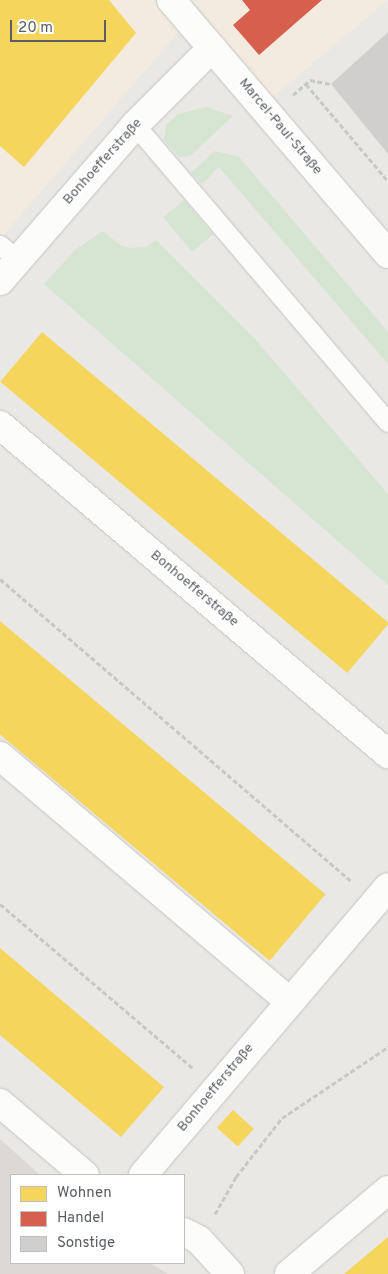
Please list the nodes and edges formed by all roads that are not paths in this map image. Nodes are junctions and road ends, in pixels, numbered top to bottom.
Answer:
1 (171, 0) edge
2 (212, 48) junction
3 (135, 125) junction
4 (9, 252) edge
5 (388, 254) edge
6 (0, 281) edge
7 (388, 422) edge
8 (0, 425) edge
9 (388, 754) edge
10 (0, 756) edge
11 (382, 894) edge
12 (290, 1002) junction
13 (0, 1103) edge
14 (84, 1174) edge
15 (144, 1174) edge
16 (388, 1190) edge
17 (192, 1236) edge
18 (230, 1274) edge
19 (289, 1274) edge

1 - 2 street, Marcel-Paul-Straße
2 - 3 street, Bonhoefferstraße
2 - 5 street, Marcel-Paul-Straße
3 - 4 street, Bonhoefferstraße
3 - 7 lane
4 - 6 street, Bonhoefferstraße
8 - 9 street, Bonhoefferstraße
10 - 12 street
11 - 12 street, Bonhoefferstraße
12 - 15 street, Bonhoefferstraße
13 - 14 street
16 - 19 street
17 - 18 street

